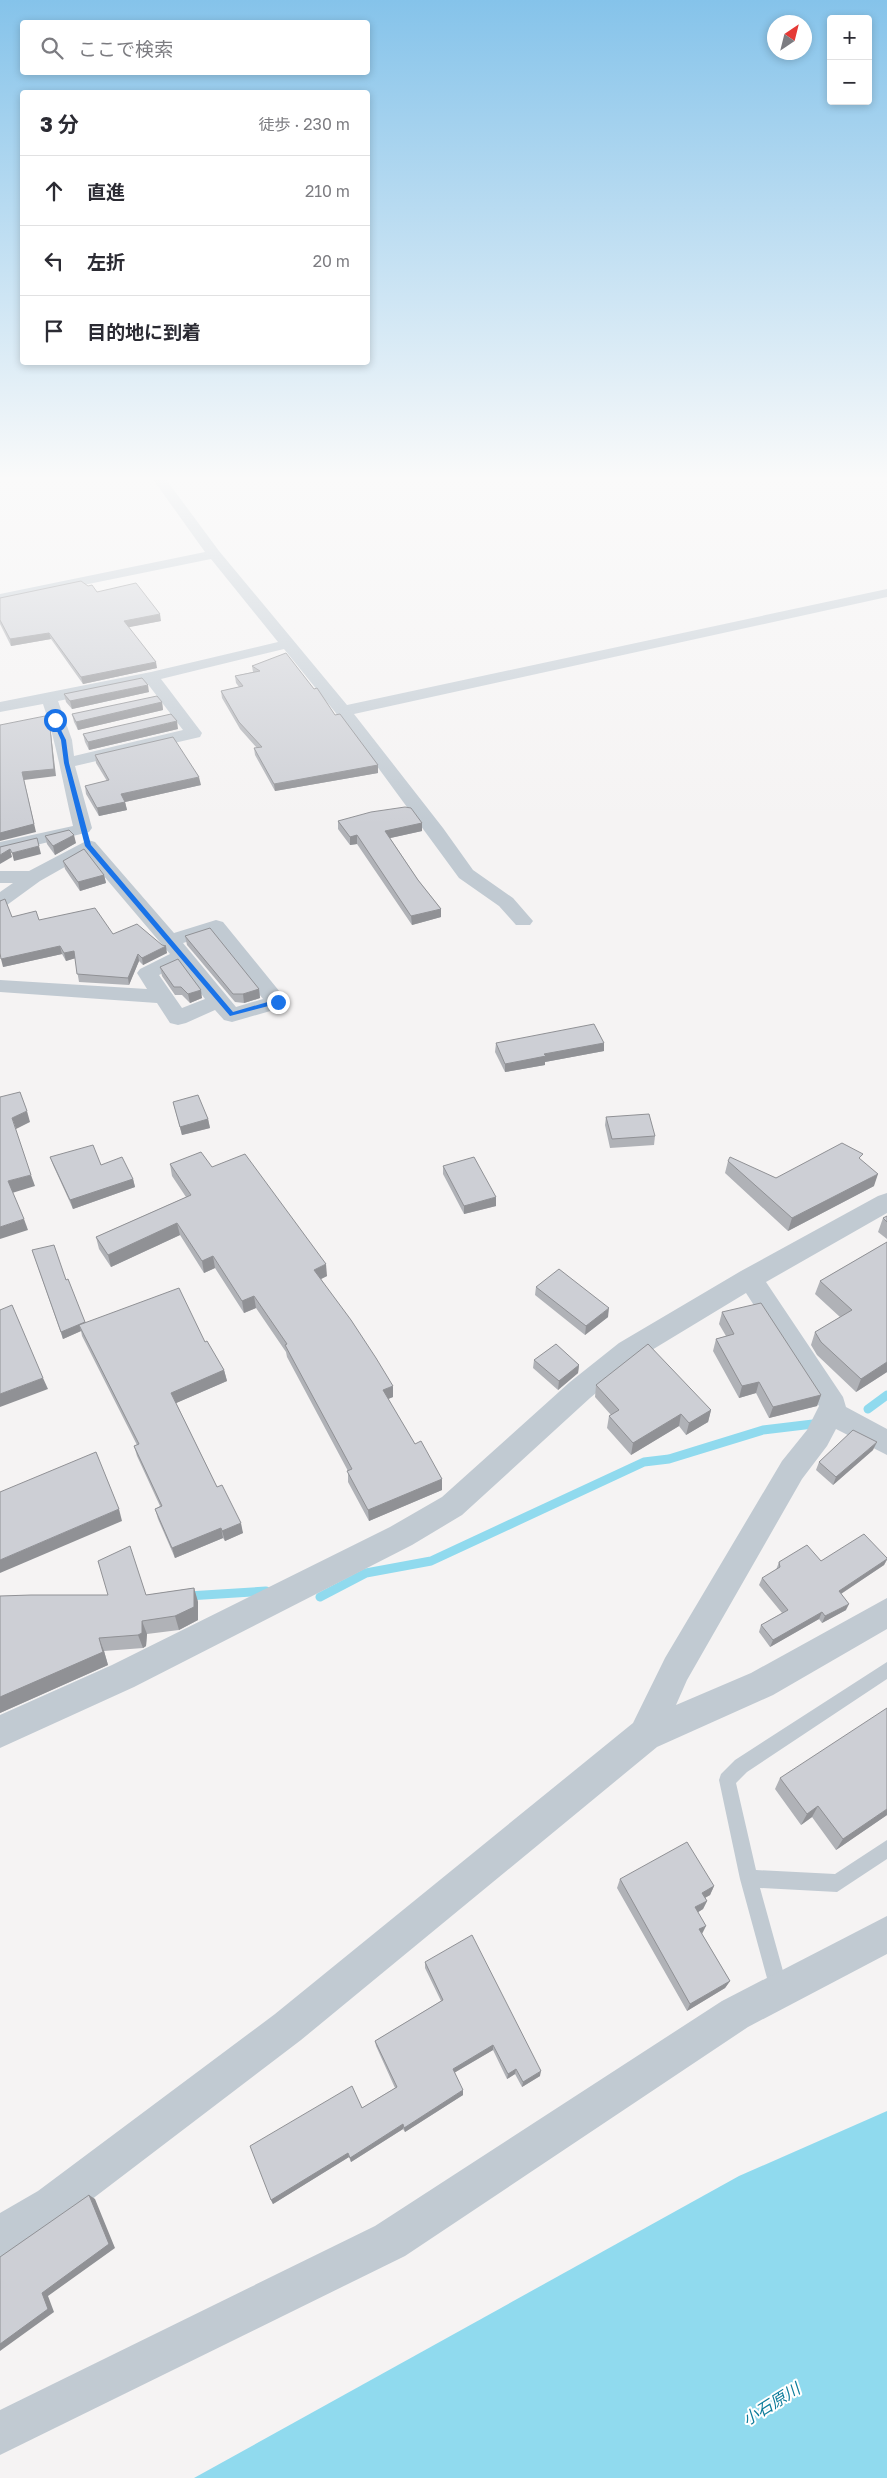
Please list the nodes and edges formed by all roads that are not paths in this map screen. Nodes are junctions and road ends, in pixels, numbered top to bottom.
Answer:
1 (21, 594) edge
2 (247, 594) edge
3 (884, 594) edge
4 (0, 598) edge
5 (288, 644) junction
6 (151, 676) junction
7 (165, 694) junction
8 (49, 698) junction
9 (147, 699) edge
10 (0, 707) edge
11 (343, 711) junction
12 (179, 713) junction
13 (73, 716) edge
14 (160, 717) edge
15 (55, 720) junction
16 (83, 736) edge
17 (64, 740) junction
18 (66, 763) junction
19 (86, 837) junction
20 (0, 848) edge
21 (0, 877) edge
22 (33, 877) junction
23 (0, 901) edge
24 (523, 921) dead end
25 (176, 948) junction
26 (0, 986) edge
27 (163, 997) junction
28 (218, 1001) junction
29 (887, 1202) edge
30 (750, 1278) junction
31 (830, 1412) junction
32 (887, 1442) edge
33 (887, 1612) edge
34 (887, 1670) edge
35 (0, 1732) edge
36 (644, 1735) junction
37 (887, 1849) edge
38 (749, 1879) junction
39 (887, 1934) edge
40 (779, 1991) junction
41 (0, 2236) edge
42 (0, 2433) edge

1 - 4 street
2 - 5 street
3 - 11 street
5 - 6 street
5 - 11 street
6 - 7 street
6 - 8 street
7 - 9 street
7 - 12 street
8 - 10 street
8 - 15 street
11 - 24 street
12 - 14 street
12 - 18 street
13 - 15 street
15 - 17 street
16 - 17 street
17 - 18 street
18 - 19 street
19 - 20 street
19 - 22 street
19 - 25 street
21 - 22 street
22 - 23 street
25 - 27 street
25 - 28 street
25 - 28 street
26 - 27 street
27 - 28 street
29 - 30 street
30 - 31 street
30 - 35 street
31 - 32 street
31 - 36 street
33 - 36 street
34 - 38 lane
36 - 41 street
37 - 38 lane
38 - 40 lane
39 - 40 street
40 - 42 street

